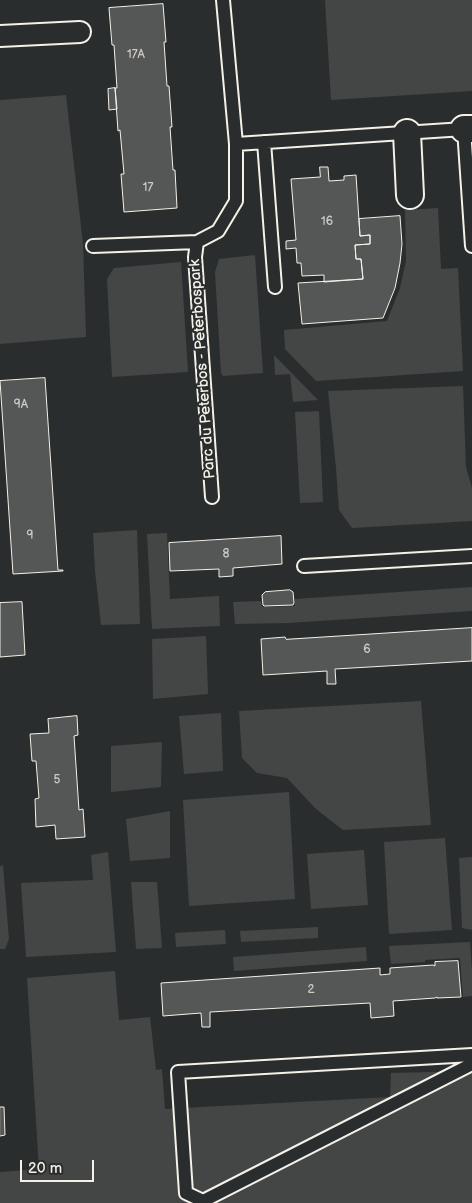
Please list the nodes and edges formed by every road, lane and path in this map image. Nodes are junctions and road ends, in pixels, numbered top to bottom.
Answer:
1 (223, 0) edge
2 (80, 32) dead end
3 (0, 36) edge
4 (468, 129) edge
5 (407, 133) junction
6 (264, 142) junction
7 (236, 144) junction
8 (410, 195) dead end
9 (197, 242) junction
10 (93, 246) dead end
11 (472, 246) edge
12 (275, 287) dead end
13 (212, 497) dead end
14 (472, 556) edge
15 (304, 566) dead end
16 (472, 1056) edge
17 (472, 1064) edge

1 - 7 lane, Parc du Peterbos - Peterbospark
2 - 3 street
4 - 5 lane
4 - 11 lane
5 - 6 lane
5 - 8 street
6 - 7 lane
6 - 12 lane
7 - 9 lane, Parc du Peterbos - Peterbospark
9 - 10 lane, Parc du Peterbos - Peterbospark
9 - 13 lane, Parc du Peterbos - Peterbospark
14 - 15 lane
16 - 17 lane

